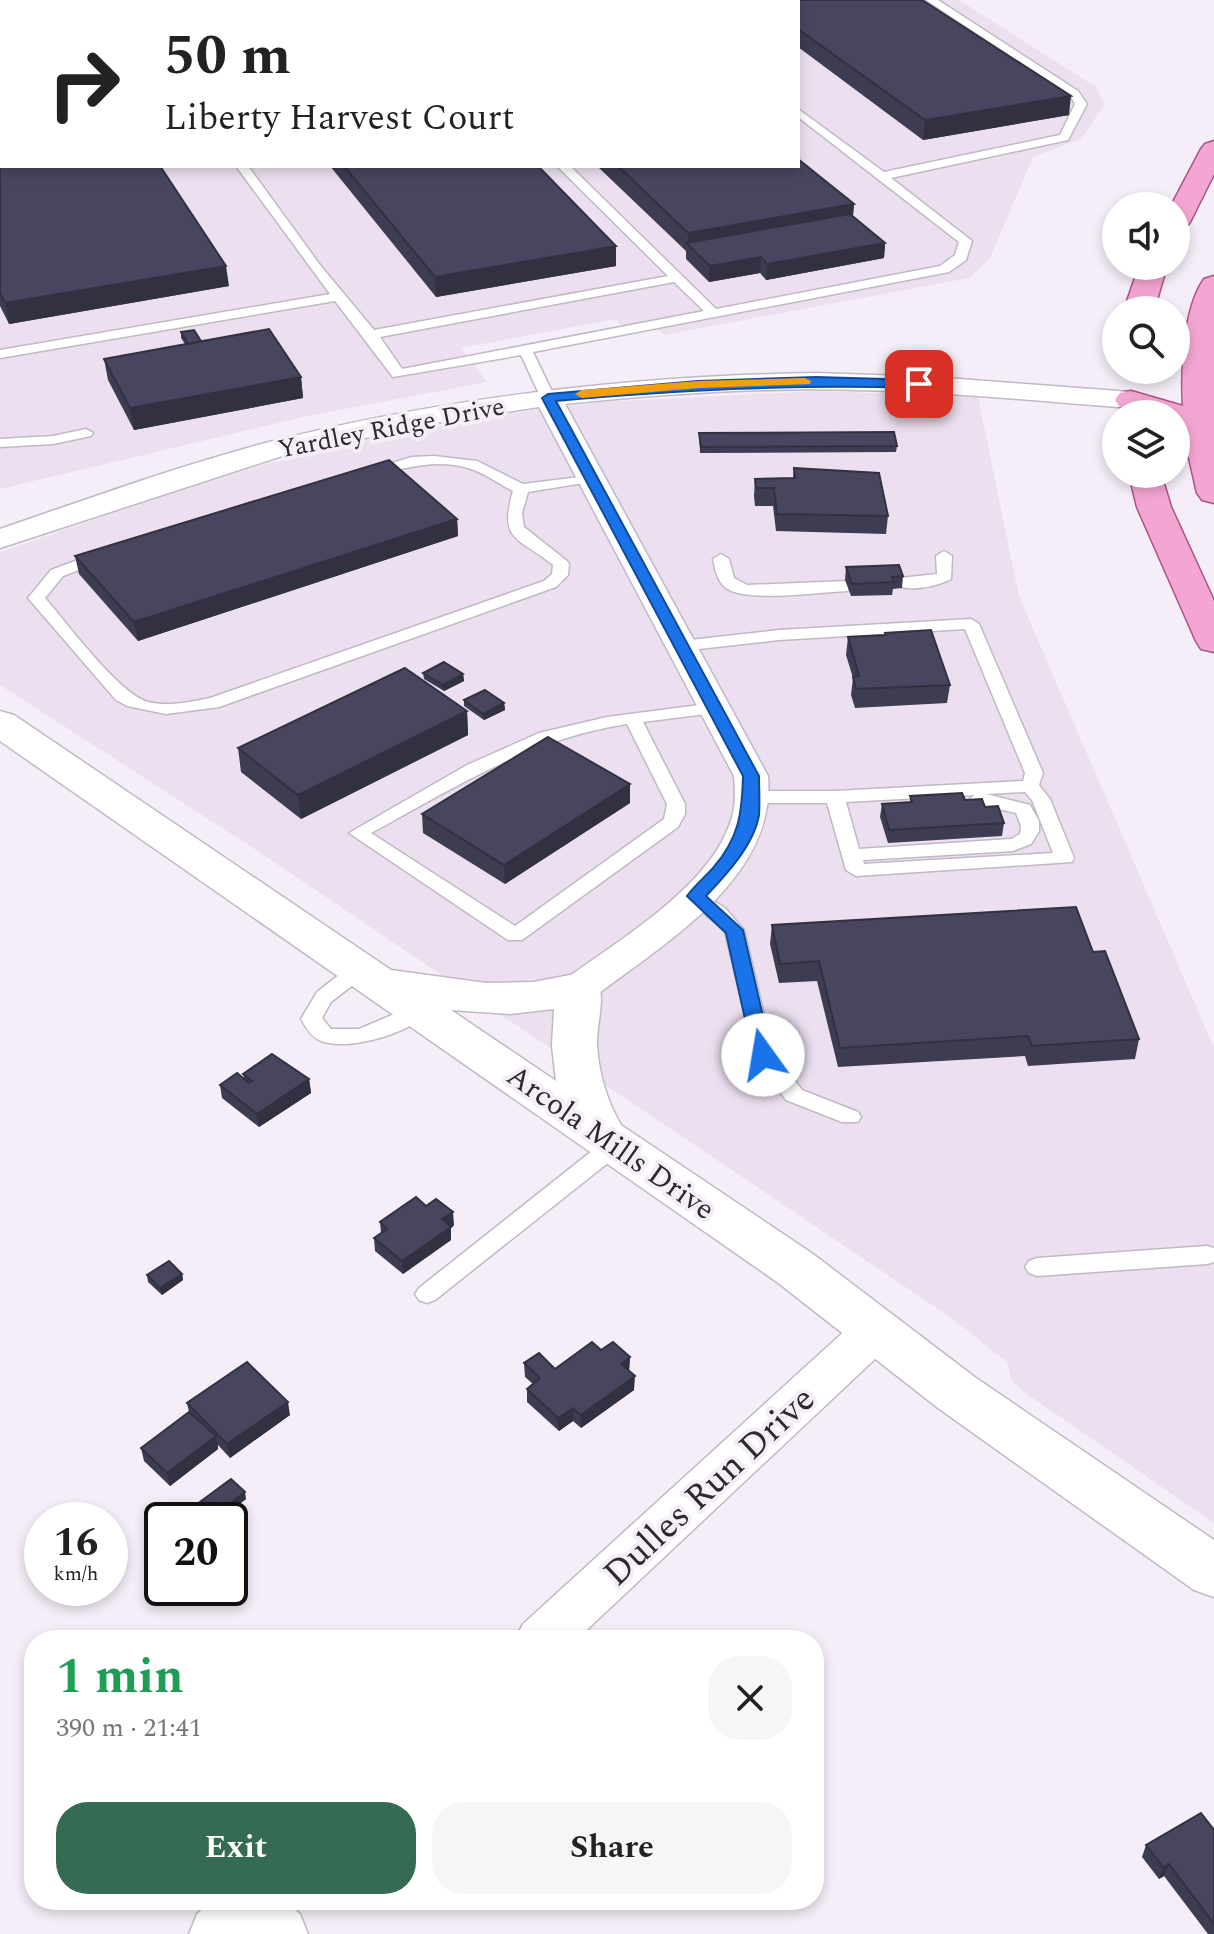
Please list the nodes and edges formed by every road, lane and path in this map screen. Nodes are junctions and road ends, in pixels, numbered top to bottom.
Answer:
1 (931, 0) edge
2 (800, 114) edge
3 (1214, 149) edge
4 (243, 168) edge
5 (565, 168) edge
6 (881, 176) junction
7 (1190, 195) edge
8 (677, 278) junction
9 (1214, 285) edge
10 (339, 296) junction
11 (712, 312) junction
12 (371, 335) junction
13 (525, 349) junction
14 (0, 354) edge
15 (1131, 395) edge
16 (548, 398) junction
17 (86, 433) dead end
18 (0, 443) edge
19 (1202, 453) junction
20 (359, 475) edge
21 (591, 478) junction
22 (1150, 488) edge
23 (521, 489) junction
24 (1214, 493) edge
25 (0, 539) edge
26 (118, 551) edge
27 (944, 556) dead end
28 (721, 559) dead end
29 (900, 583) edge
30 (847, 586) edge
31 (1214, 641) edge
32 (681, 646) junction
33 (715, 708) junction
34 (633, 719) junction
35 (0, 723) edge
36 (1030, 786) junction
37 (752, 797) junction
38 (835, 797) junction
39 (852, 855) junction
40 (696, 896) junction
41 (370, 975) junction
42 (580, 988) junction
43 (420, 1010) junction
44 (850, 1117) dead end
45 (610, 1141) junction
46 (1207, 1255) dead end
47 (1037, 1267) dead end
48 (427, 1294) dead end
49 (876, 1330) junction
50 (1214, 1572) edge
51 (552, 1630) edge

1 - 6 lane
2 - 6 lane
3 - 7 main road
4 - 10 lane
5 - 8 lane
6 - 11 lane
8 - 11 lane
8 - 12 lane
9 - 19 main road
10 - 12 lane
10 - 14 lane
11 - 13 lane
12 - 13 lane
13 - 16 lane
15 - 16 street, Yardley Ridge Drive
15 - 19 main road
16 - 21 street
16 - 25 street, Yardley Ridge Drive
17 - 18 lane
19 - 24 main road
20 - 23 lane
21 - 23 lane
21 - 32 street
22 - 31 main road
23 - 26 lane
27 - 29 lane
28 - 30 lane
32 - 33 street
32 - 36 lane
33 - 34 lane
33 - 37 street
34 - 34 lane
35 - 41 street, Arcola Mills Drive
36 - 38 lane
36 - 39 lane
37 - 38 lane
37 - 40 street
38 - 39 lane
38 - 39 lane
40 - 42 street
40 - 44 lane
41 - 42 street
41 - 43 street, Arcola Mills Drive
41 - 43 lane
42 - 45 street
43 - 45 street, Arcola Mills Drive
45 - 48 lane
45 - 49 street, Arcola Mills Drive
46 - 47 lane
49 - 50 street, Arcola Mills Drive
49 - 51 street, Dulles Run Drive

